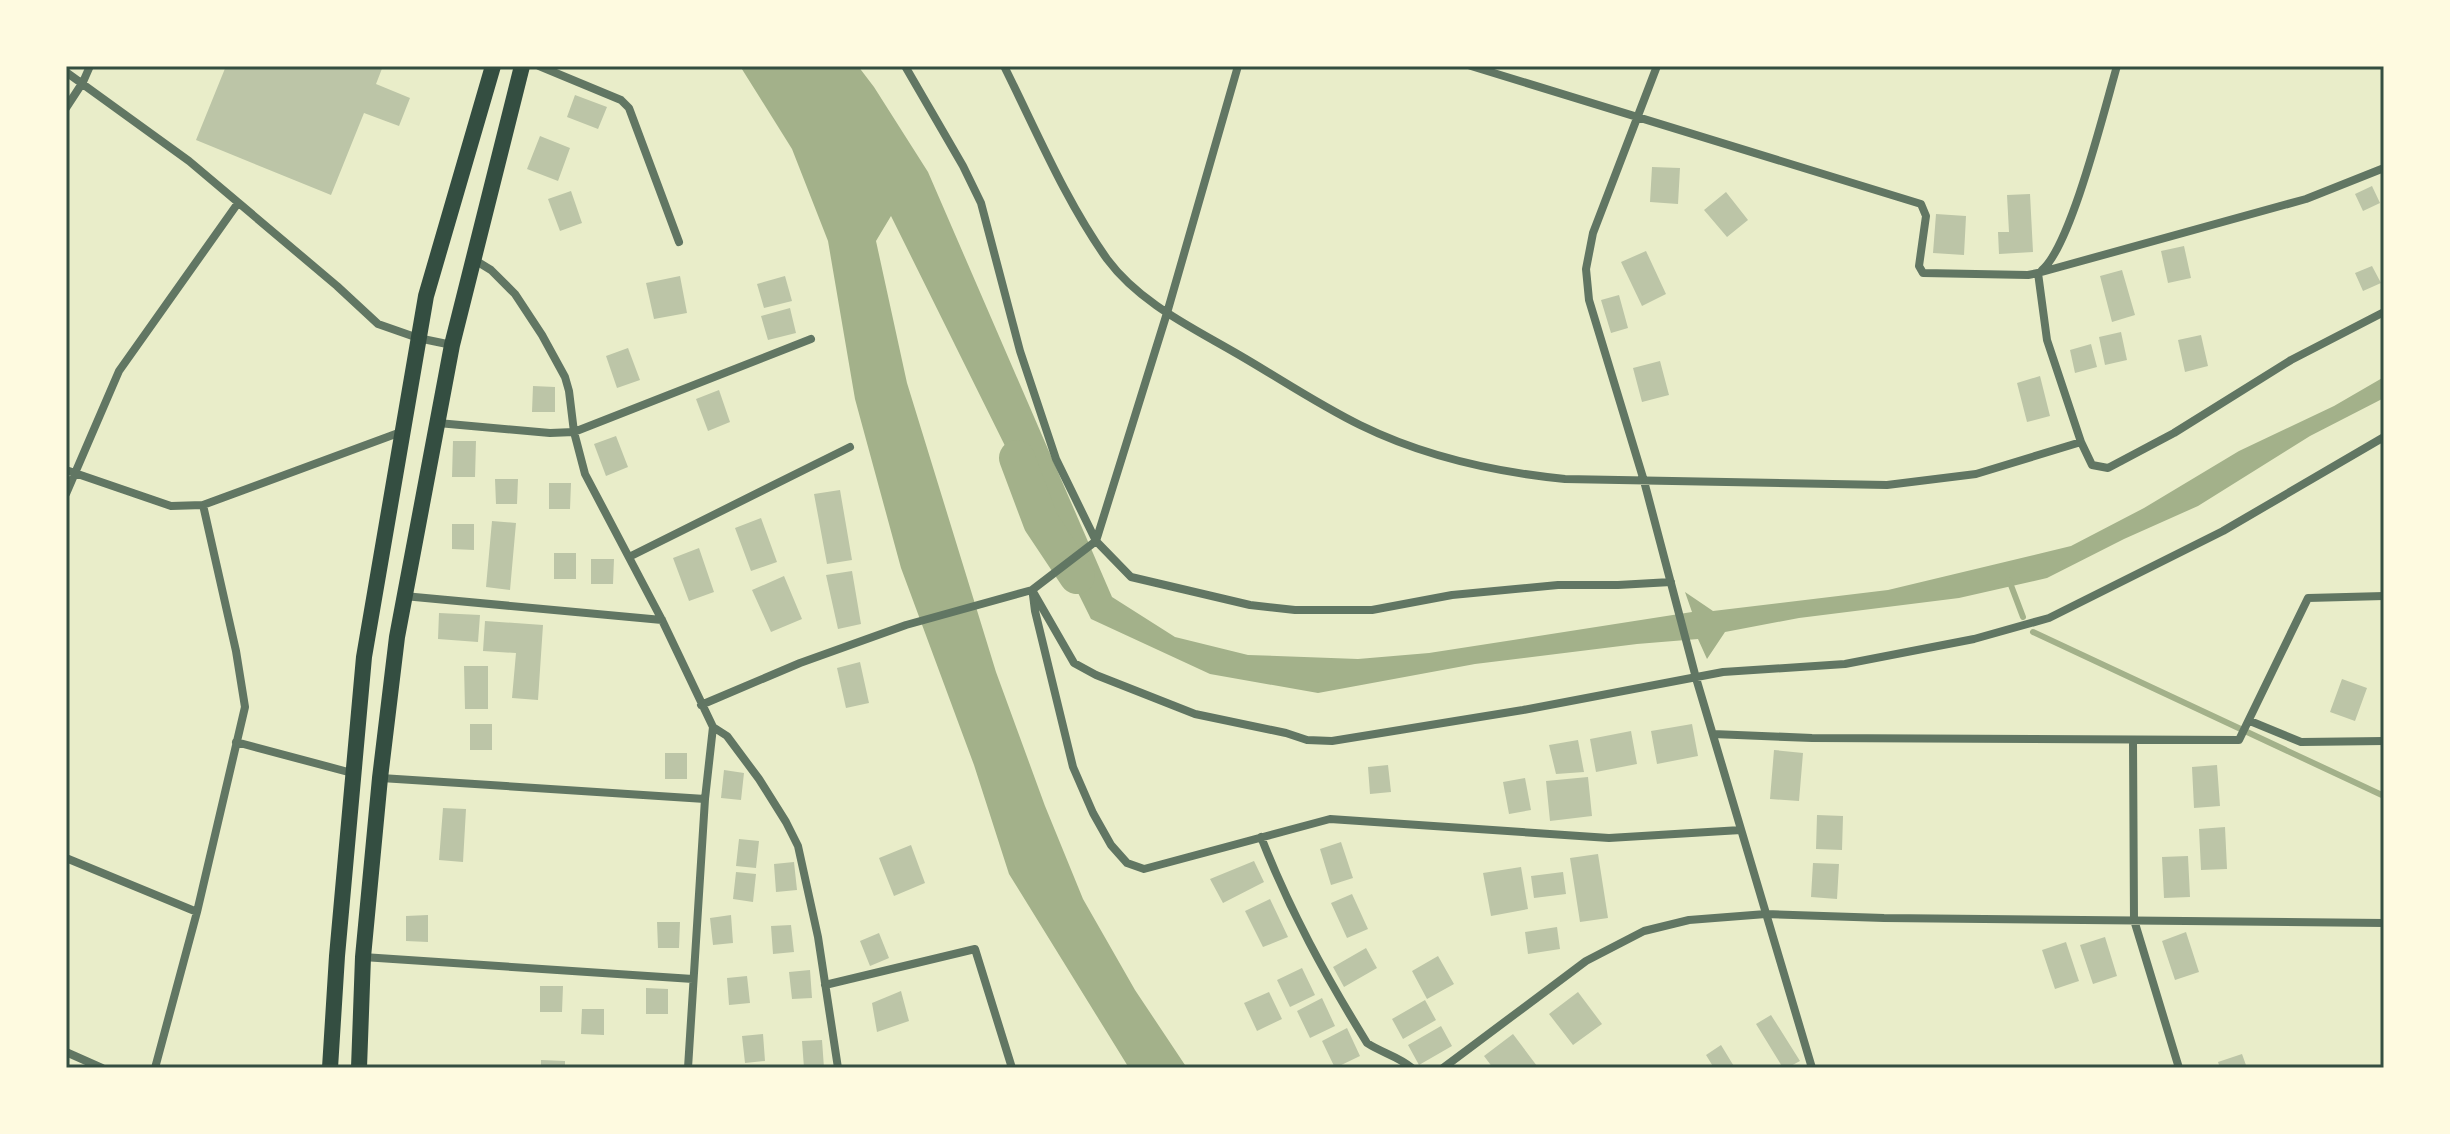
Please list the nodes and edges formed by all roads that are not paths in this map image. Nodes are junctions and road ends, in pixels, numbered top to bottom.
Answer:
1 (90, 66) edge
2 (493, 66) edge
3 (522, 66) edge
4 (539, 66) edge
5 (905, 66) edge
6 (1004, 66) edge
7 (1238, 66) edge
8 (1471, 66) edge
9 (1657, 66) edge
10 (2117, 66) edge
11 (66, 72) edge
12 (83, 82) junction
13 (66, 108) edge
14 (1638, 117) junction
15 (2384, 168) edge
16 (238, 203) junction
17 (679, 242) dead end
18 (472, 259) junction
19 (2038, 273) junction
20 (2384, 312) edge
21 (1167, 313) junction
22 (418, 338) junction
23 (811, 339) dead end
24 (452, 345) junction
25 (436, 422) junction
26 (401, 432) junction
27 (574, 432) junction
28 (2384, 437) edge
29 (2081, 442) junction
30 (850, 447) dead end
31 (70, 472) edge
32 (1644, 481) junction
33 (66, 494) edge
34 (203, 505) junction
35 (1096, 541) junction
36 (629, 557) junction
37 (1672, 587) junction
38 (1032, 590) junction
39 (404, 596) junction
40 (2384, 596) edge
41 (662, 620) junction
42 (1695, 673) junction
43 (701, 705) junction
44 (2250, 721) junction
45 (713, 727) junction
46 (1713, 734) junction
47 (2133, 741) junction
48 (2384, 741) edge
49 (236, 742) junction
50 (352, 773) junction
51 (380, 778) junction
52 (705, 799) junction
53 (1741, 830) junction
54 (1261, 837) junction
55 (66, 858) edge
56 (197, 912) junction
57 (1766, 914) junction
58 (2134, 920) junction
59 (2384, 923) edge
60 (363, 957) junction
61 (693, 979) junction
62 (825, 985) junction
63 (66, 1052) edge
64 (102, 1068) edge
65 (155, 1068) edge
66 (330, 1068) edge
67 (359, 1068) edge
68 (688, 1068) edge
69 (838, 1068) edge
70 (1012, 1068) edge
71 (1412, 1068) edge
72 (1443, 1068) edge
73 (1812, 1068) edge
74 (2179, 1068) edge

1 - 12 street
2 - 22 main road
3 - 18 main road
4 - 17 street
5 - 35 street
6 - 21 street
7 - 21 street
8 - 14 street
9 - 14 street
10 - 19 street
11 - 12 street
12 - 13 street
12 - 16 street
14 - 19 street
14 - 32 street
15 - 19 street
16 - 22 street
16 - 31 street
18 - 24 main road
18 - 27 street
19 - 29 street
20 - 29 street
21 - 32 street
21 - 35 street
22 - 24 street
22 - 26 main road
23 - 27 street
24 - 25 main road
25 - 27 street
25 - 39 main road
26 - 34 street
26 - 50 main road
27 - 36 street
28 - 42 street
29 - 32 street
30 - 36 street
31 - 33 street
31 - 34 street
32 - 37 street
34 - 49 street
35 - 37 street
35 - 38 street
36 - 41 street
37 - 42 street
38 - 42 street
38 - 43 street
38 - 54 street
39 - 41 street
39 - 51 main road
40 - 44 street
41 - 43 street
42 - 46 street
43 - 45 street
44 - 47 street
44 - 48 street
45 - 52 street
45 - 62 street
46 - 47 street
46 - 53 street
47 - 58 street
49 - 50 street
49 - 56 street
50 - 66 main road
51 - 52 street
51 - 60 main road
52 - 61 street
53 - 54 street
53 - 57 street
54 - 71 street
55 - 56 street
56 - 65 street
57 - 58 street
57 - 72 street
57 - 73 street
58 - 59 street
58 - 74 street
60 - 61 street
60 - 67 main road
61 - 68 street
62 - 69 street
62 - 70 street
63 - 64 street

